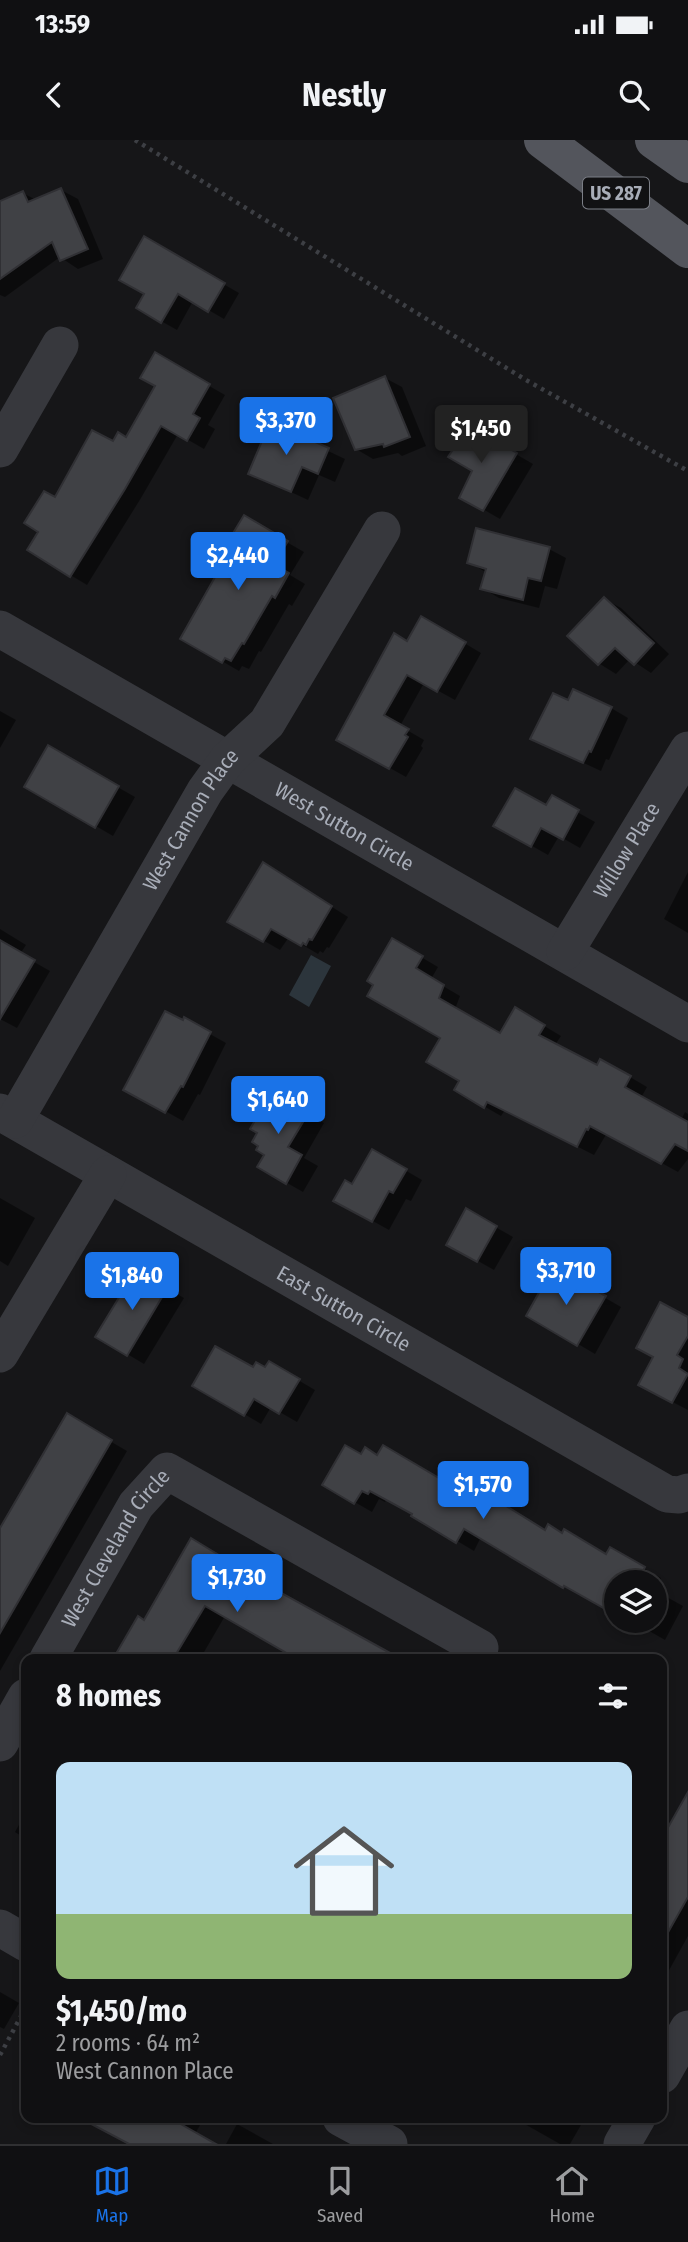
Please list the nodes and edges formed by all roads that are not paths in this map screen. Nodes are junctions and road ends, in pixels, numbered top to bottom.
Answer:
1 (543, 140) edge
2 (654, 140) edge
3 (688, 164) edge
4 (688, 248) edge
5 (61, 345) dead end
6 (0, 449) edge
7 (382, 530) dead end
8 (0, 629) edge
9 (688, 750) edge
10 (228, 759) junction
11 (565, 952) junction
12 (688, 1024) edge
13 (7, 1116) edge
14 (108, 1174) junction
15 (0, 1354) edge
16 (688, 1492) edge
17 (51, 1654) edge
18 (477, 1654) edge
19 (21, 1706) edge
20 (0, 1744) edge
21 (0, 1928) edge
22 (21, 1940) edge
23 (688, 2029) edge
24 (667, 2066) edge
25 (350, 2123) edge
26 (634, 2123) edge
27 (390, 2144) edge
28 (622, 2144) edge

1 - 4 main road, US 287
2 - 3 main road
5 - 6 street
7 - 10 street, West Cannon Place
8 - 10 street, West Sutton Circle
9 - 11 street, Willow Place
10 - 11 street, West Sutton Circle
10 - 13 street, West Cannon Place
11 - 12 street, West Sutton Circle
13 - 14 street, East Sutton Circle
14 - 15 street
14 - 16 street, East Sutton Circle
17 - 18 street, West Cleveland Circle
19 - 20 street
21 - 22 street
23 - 24 street
25 - 27 street
26 - 28 street

